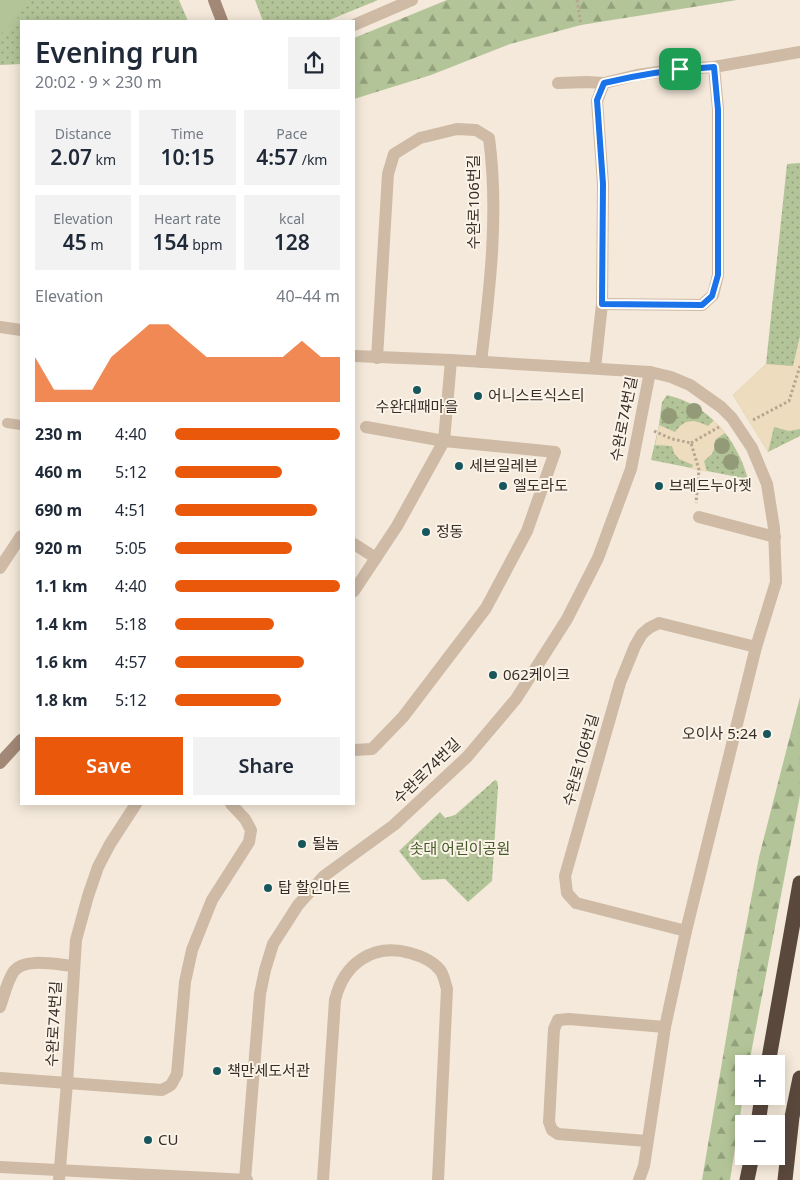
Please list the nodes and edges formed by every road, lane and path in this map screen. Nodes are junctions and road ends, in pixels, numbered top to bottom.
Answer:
1 (214, 0) edge
2 (412, 0) edge
3 (577, 0) edge
4 (222, 20) edge
5 (355, 25) edge
6 (581, 25) dead end
7 (800, 52) edge
8 (714, 67) junction
9 (558, 83) dead end
10 (604, 83) junction
11 (602, 304) junction
12 (0, 327) edge
13 (20, 330) edge
14 (355, 356) edge
15 (377, 358) junction
16 (451, 360) junction
17 (482, 362) junction
18 (800, 366) edge
19 (595, 368) junction
20 (650, 372) junction
21 (732, 418) junction
22 (7, 423) dead end
23 (20, 425) edge
24 (639, 425) junction
25 (366, 427) dead end
26 (740, 428) junction
27 (444, 441) junction
28 (691, 443) junction
29 (699, 517) joint
30 (775, 537) junction
31 (20, 538) edge
32 (355, 545) edge
33 (376, 558) junction
34 (0, 568) edge
35 (355, 590) edge
36 (756, 647) junction
37 (20, 741) edge
38 (355, 750) edge
39 (0, 764) edge
40 (135, 805) edge
41 (232, 805) edge
42 (800, 882) edge
43 (686, 931) junction
44 (74, 966) junction
45 (0, 1007) edge
46 (665, 1027) junction
47 (770, 1055) edge
48 (0, 1078) edge
49 (800, 1078) edge
50 (67, 1083) junction
51 (647, 1141) junction
52 (750, 1165) edge
53 (0, 1167) edge
54 (59, 1175) edge
55 (246, 1180) edge
56 (323, 1180) edge
57 (438, 1180) edge
58 (639, 1180) edge
59 (747, 1180) edge
60 (785, 1180) edge

1 - 4 main road
2 - 5 street
3 - 6 path
7 - 8 street
8 - 10 street
8 - 11 street
9 - 10 street
10 - 11 street
11 - 19 street
12 - 13 street
14 - 15 street
15 - 16 street
15 - 17 street, 수완로106번길
16 - 17 street
16 - 27 street
17 - 19 street
18 - 26 path
19 - 20 street
20 - 21 street
20 - 24 street, 수완로74번길
21 - 26 street
21 - 28 path
22 - 23 lane
24 - 28 path
24 - 55 street, 수완로74번길
25 - 27 street
26 - 30 street
27 - 33 street
27 - 38 street
28 - 29 path
29 - 30 street
30 - 36 street
31 - 34 street
32 - 33 street
33 - 35 street
36 - 43 street
36 - 43 street, 수완로106번길
37 - 39 main road
40 - 44 street, 수완로74번길
41 - 50 street, 수완로74번길
42 - 47 highway
43 - 46 street
44 - 45 street, 수완로74번길
44 - 50 street, 수완로74번길
46 - 51 street
46 - 51 street
48 - 50 street, 수완로74번길
49 - 60 highway
50 - 54 street, 수완로74번길
51 - 58 street
52 - 59 highway
53 - 54 street, 수완로74번길
54 - 55 street, 수완로74번길
56 - 57 street

